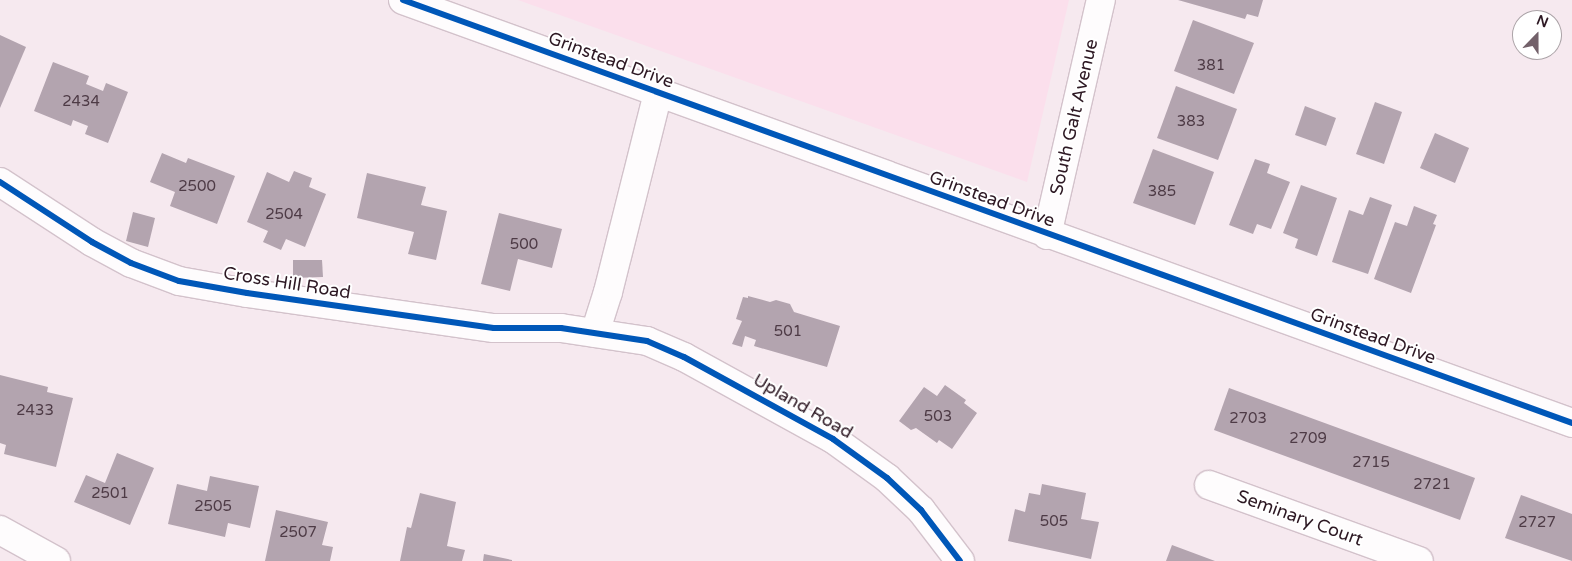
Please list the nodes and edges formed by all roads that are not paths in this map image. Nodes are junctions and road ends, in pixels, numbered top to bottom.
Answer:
1 (403, 0) edge
2 (1102, 0) edge
3 (658, 94) junction
4 (0, 182) edge
5 (1047, 235) junction
6 (595, 333) junction
7 (1572, 423) edge
8 (1209, 485) dead end
9 (0, 530) edge
10 (56, 561) edge
11 (960, 561) edge
12 (1419, 561) edge

1 - 3 street, Grinstead Drive
2 - 5 street, South Galt Avenue
3 - 5 street, Grinstead Drive
3 - 6 street
4 - 6 street, Cross Hill Road
5 - 7 street, Grinstead Drive
6 - 11 street, Upland Road
8 - 12 street, Seminary Court
9 - 10 street

